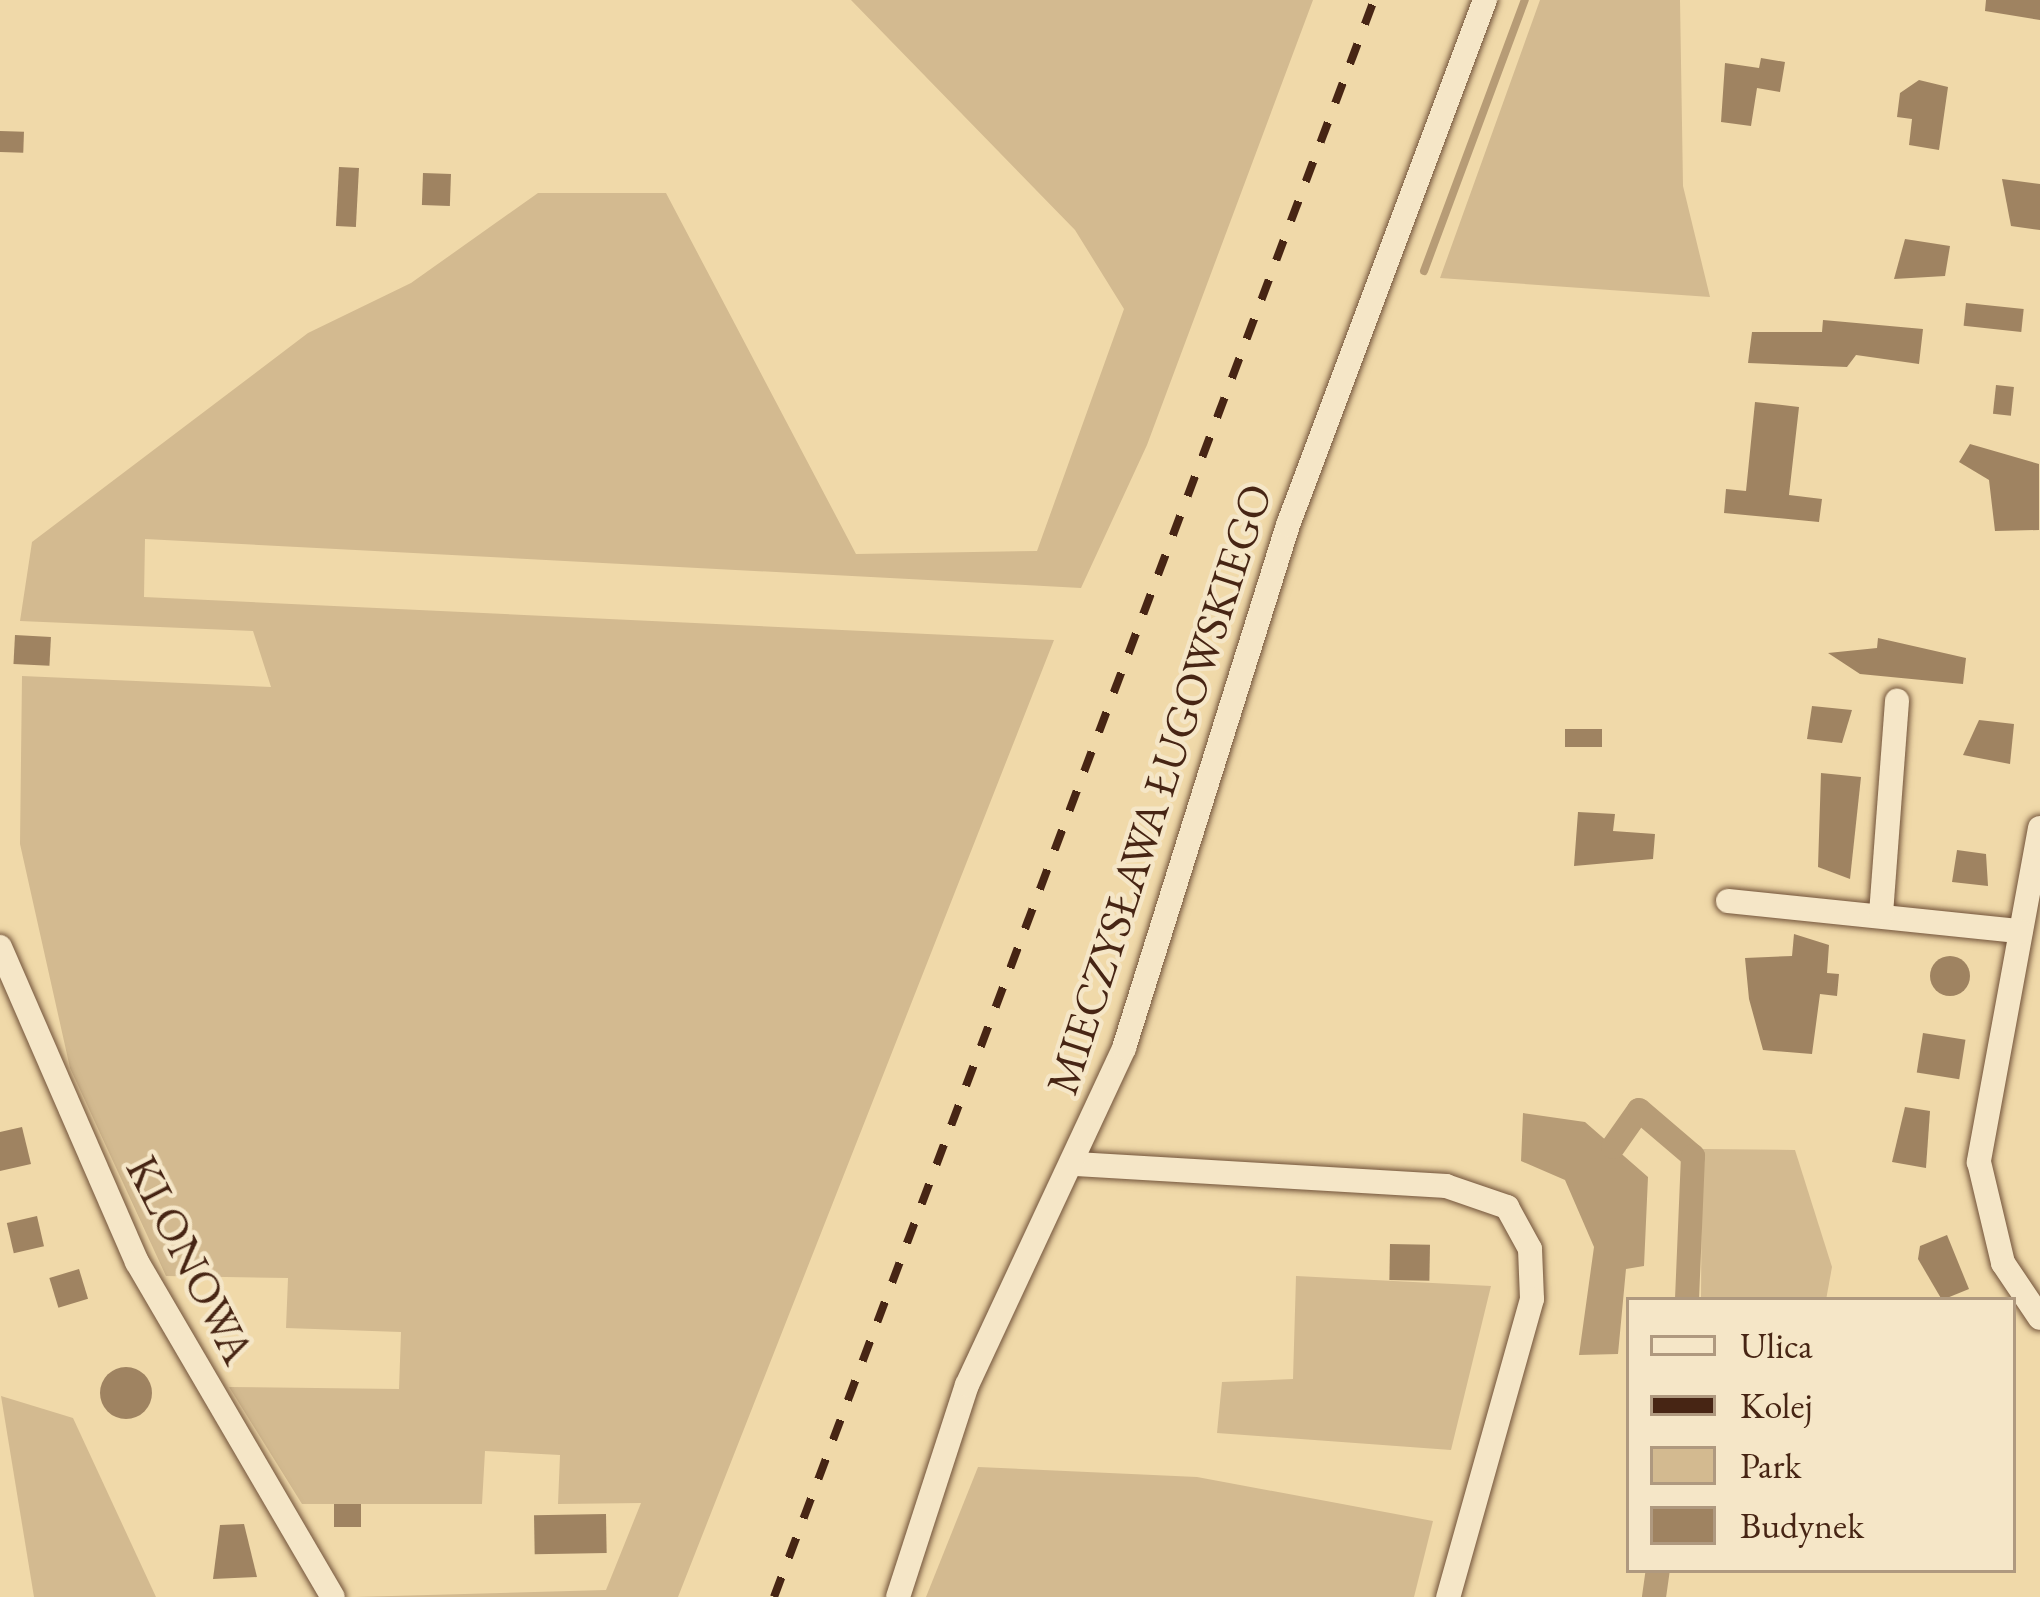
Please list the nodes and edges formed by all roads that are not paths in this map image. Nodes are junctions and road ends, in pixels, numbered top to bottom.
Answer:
1 (1484, 0) edge
2 (1898, 701) dead end
3 (2040, 828) edge
4 (1728, 902) dead end
5 (1881, 914) junction
6 (2020, 931) junction
7 (0, 947) edge
8 (1076, 1164) junction
9 (2040, 1318) edge
10 (333, 1597) edge
11 (898, 1597) edge
12 (1448, 1597) edge

1 - 8 street, MIECZYSŁAWA ŁUGOWSKIEGO
2 - 5 street
3 - 6 street
4 - 5 street
5 - 6 street
6 - 9 street
7 - 10 street, KLONOWA
8 - 11 street, MIECZYSŁAWA ŁUGOWSKIEGO
8 - 12 street

